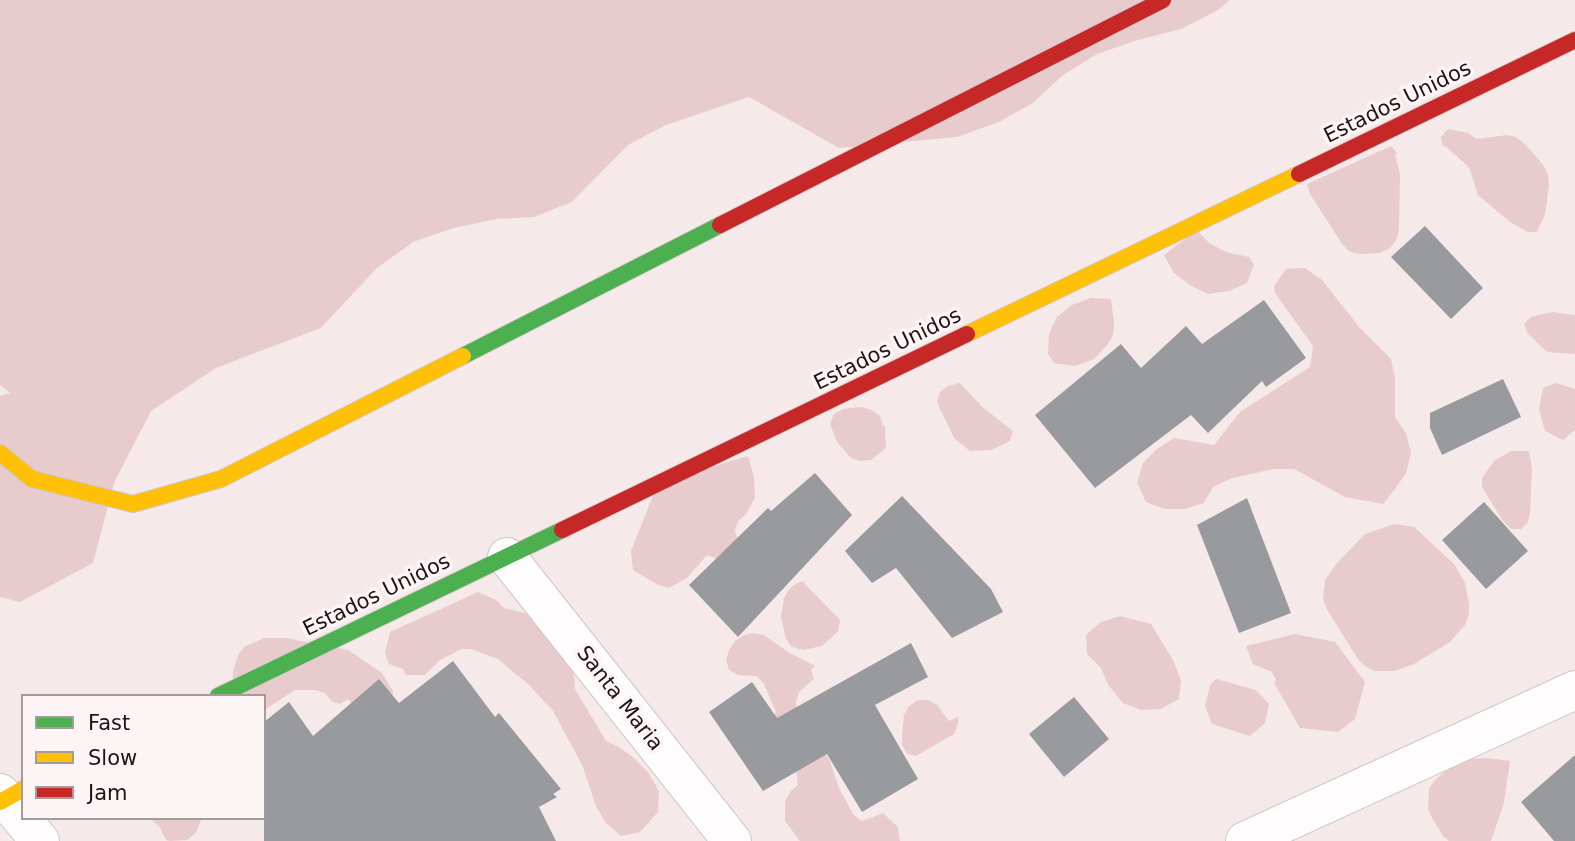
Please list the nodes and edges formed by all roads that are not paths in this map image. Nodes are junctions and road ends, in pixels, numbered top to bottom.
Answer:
1 (1163, 0) edge
2 (1575, 40) edge
3 (0, 453) edge
4 (507, 557) junction
5 (1575, 690) edge
6 (222, 694) edge
7 (7, 796) edge
8 (21, 815) edge
9 (25, 820) edge
10 (40, 841) edge
11 (732, 841) edge
12 (1245, 841) edge

1 - 3 street
2 - 4 street, Estados Unidos
4 - 6 street, Estados Unidos
4 - 11 street, Santa Maria
5 - 12 street
7 - 8 street
9 - 10 street

